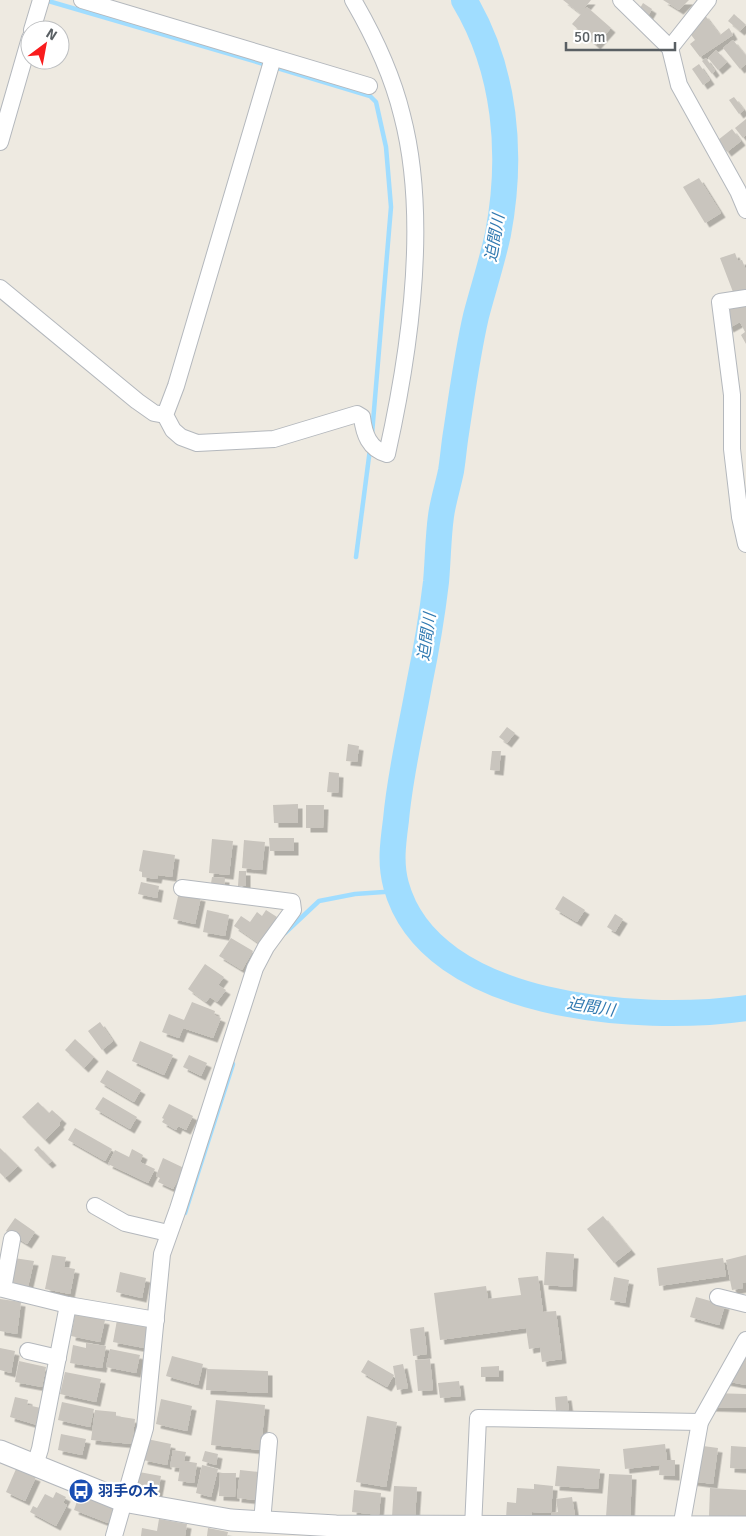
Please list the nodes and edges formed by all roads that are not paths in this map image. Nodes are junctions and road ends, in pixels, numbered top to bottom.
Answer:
1 (41, 0) edge
2 (82, 0) edge
3 (353, 0) edge
4 (621, 0) edge
5 (708, 0) edge
6 (35, 20) edge
7 (670, 48) junction
8 (273, 58) junction
9 (21, 70) edge
10 (369, 86) dead end
11 (0, 142) edge
12 (742, 188) edge
13 (746, 210) edge
14 (0, 288) edge
15 (746, 298) edge
16 (165, 415) junction
17 (746, 544) edge
18 (182, 888) dead end
19 (95, 1206) dead end
20 (168, 1233) junction
21 (12, 1239) dead end
22 (718, 1297) dead end
23 (746, 1304) edge
24 (68, 1305) junction
25 (156, 1320) junction
26 (746, 1340) edge
27 (28, 1351) dead end
28 (58, 1358) junction
29 (700, 1422) junction
30 (269, 1441) dead end
31 (0, 1451) edge
32 (35, 1465) junction
33 (123, 1501) junction
34 (262, 1522) junction
35 (746, 1527) edge
36 (476, 1531) edge
37 (674, 1531) edge
38 (586, 1532) edge
39 (114, 1536) edge

1 - 6 street
2 - 8 street
3 - 16 street
4 - 7 street
5 - 7 street
7 - 12 street
8 - 10 street
8 - 16 street
9 - 11 street
12 - 13 street
14 - 16 street
15 - 17 street
18 - 20 street
19 - 20 street
20 - 25 street
21 - 24 street
22 - 23 street
24 - 25 street
24 - 28 street
25 - 33 street
26 - 29 street
27 - 28 street
28 - 32 street
29 - 36 street
29 - 37 street
30 - 34 street
31 - 32 street
32 - 33 street
33 - 34 street
33 - 39 street
34 - 36 street
35 - 37 street
36 - 38 street
37 - 38 street

